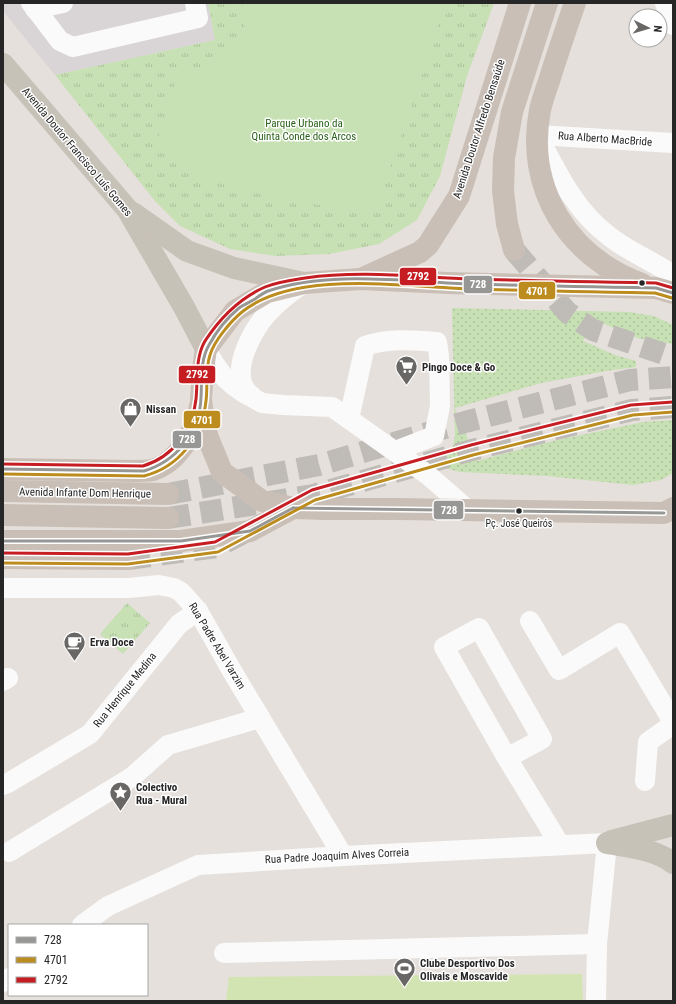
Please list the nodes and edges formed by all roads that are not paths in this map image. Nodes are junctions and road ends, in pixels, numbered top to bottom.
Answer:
1 (63, 3) edge
2 (195, 3) edge
3 (520, 3) edge
4 (547, 3) edge
5 (575, 3) edge
6 (665, 3) edge
7 (33, 6) edge
8 (673, 25) edge
9 (3, 64) edge
10 (537, 135) junction
11 (673, 143) edge
12 (127, 208) junction
13 (514, 250) tunnel mouth
14 (360, 279) junction
15 (304, 283) junction
16 (668, 286) edge
17 (206, 348) junction
18 (201, 399) junction
19 (262, 403) junction
20 (349, 419) junction
21 (395, 451) junction
22 (3, 469) edge
23 (3, 491) edge
24 (168, 494) tunnel mouth
25 (293, 508) junction
26 (468, 510) junction
27 (3, 515) edge
28 (670, 515) edge
29 (168, 518) tunnel mouth
30 (3, 541) edge
31 (3, 558) edge
32 (128, 559) tunnel mouth
33 (3, 588) edge
34 (198, 611) junction
35 (530, 621) dead end
36 (260, 718) junction
37 (673, 723) edge
38 (507, 758) junction
39 (645, 781) dead end
40 (3, 785) edge
41 (673, 825) edge
42 (607, 843) junction
43 (560, 845) junction
44 (9, 852) dead end
45 (343, 856) junction
46 (673, 863) edge
47 (83, 924) edge
48 (598, 944) junction
49 (224, 953) dead end
50 (596, 1001) edge

1 - 7 street
2 - 7 street
3 - 14 highway, Avenida Doutor Alfredo Bensaúde
4 - 13 highway
5 - 10 highway
6 - 8 street
9 - 12 main road, Avenida Doutor Francisco Luís Gomes
10 - 11 street, Rua Alberto MacBride
10 - 16 highway
12 - 15 main road
12 - 17 main road, Avenida Doutor Francisco Luís Gomes
14 - 15 highway
14 - 16 highway
15 - 17 highway
15 - 19 street
17 - 18 highway
17 - 19 street
18 - 22 highway
18 - 25 highway
19 - 20 street
20 - 21 street
20 - 21 street
21 - 26 street
23 - 24 highway, Avenida Infante Dom Henrique
25 - 26 highway
25 - 30 highway
26 - 28 highway
27 - 29 highway
31 - 32 highway
33 - 34 street, Rua Padre Abel Varzim
34 - 36 street, Rua Padre Abel Varzim
34 - 40 street, Rua Henrique Medina
35 - 37 street
36 - 44 street
36 - 45 street, Rua Padre Abel Varzim
37 - 39 street
38 - 38 street
38 - 43 street
41 - 42 main road
42 - 43 street, Rua Padre Joaquim Alves Correia
42 - 46 main road
42 - 48 street
43 - 45 street, Rua Padre Joaquim Alves Correia
45 - 47 street, Rua Padre Joaquim Alves Correia
48 - 49 street
48 - 50 street

